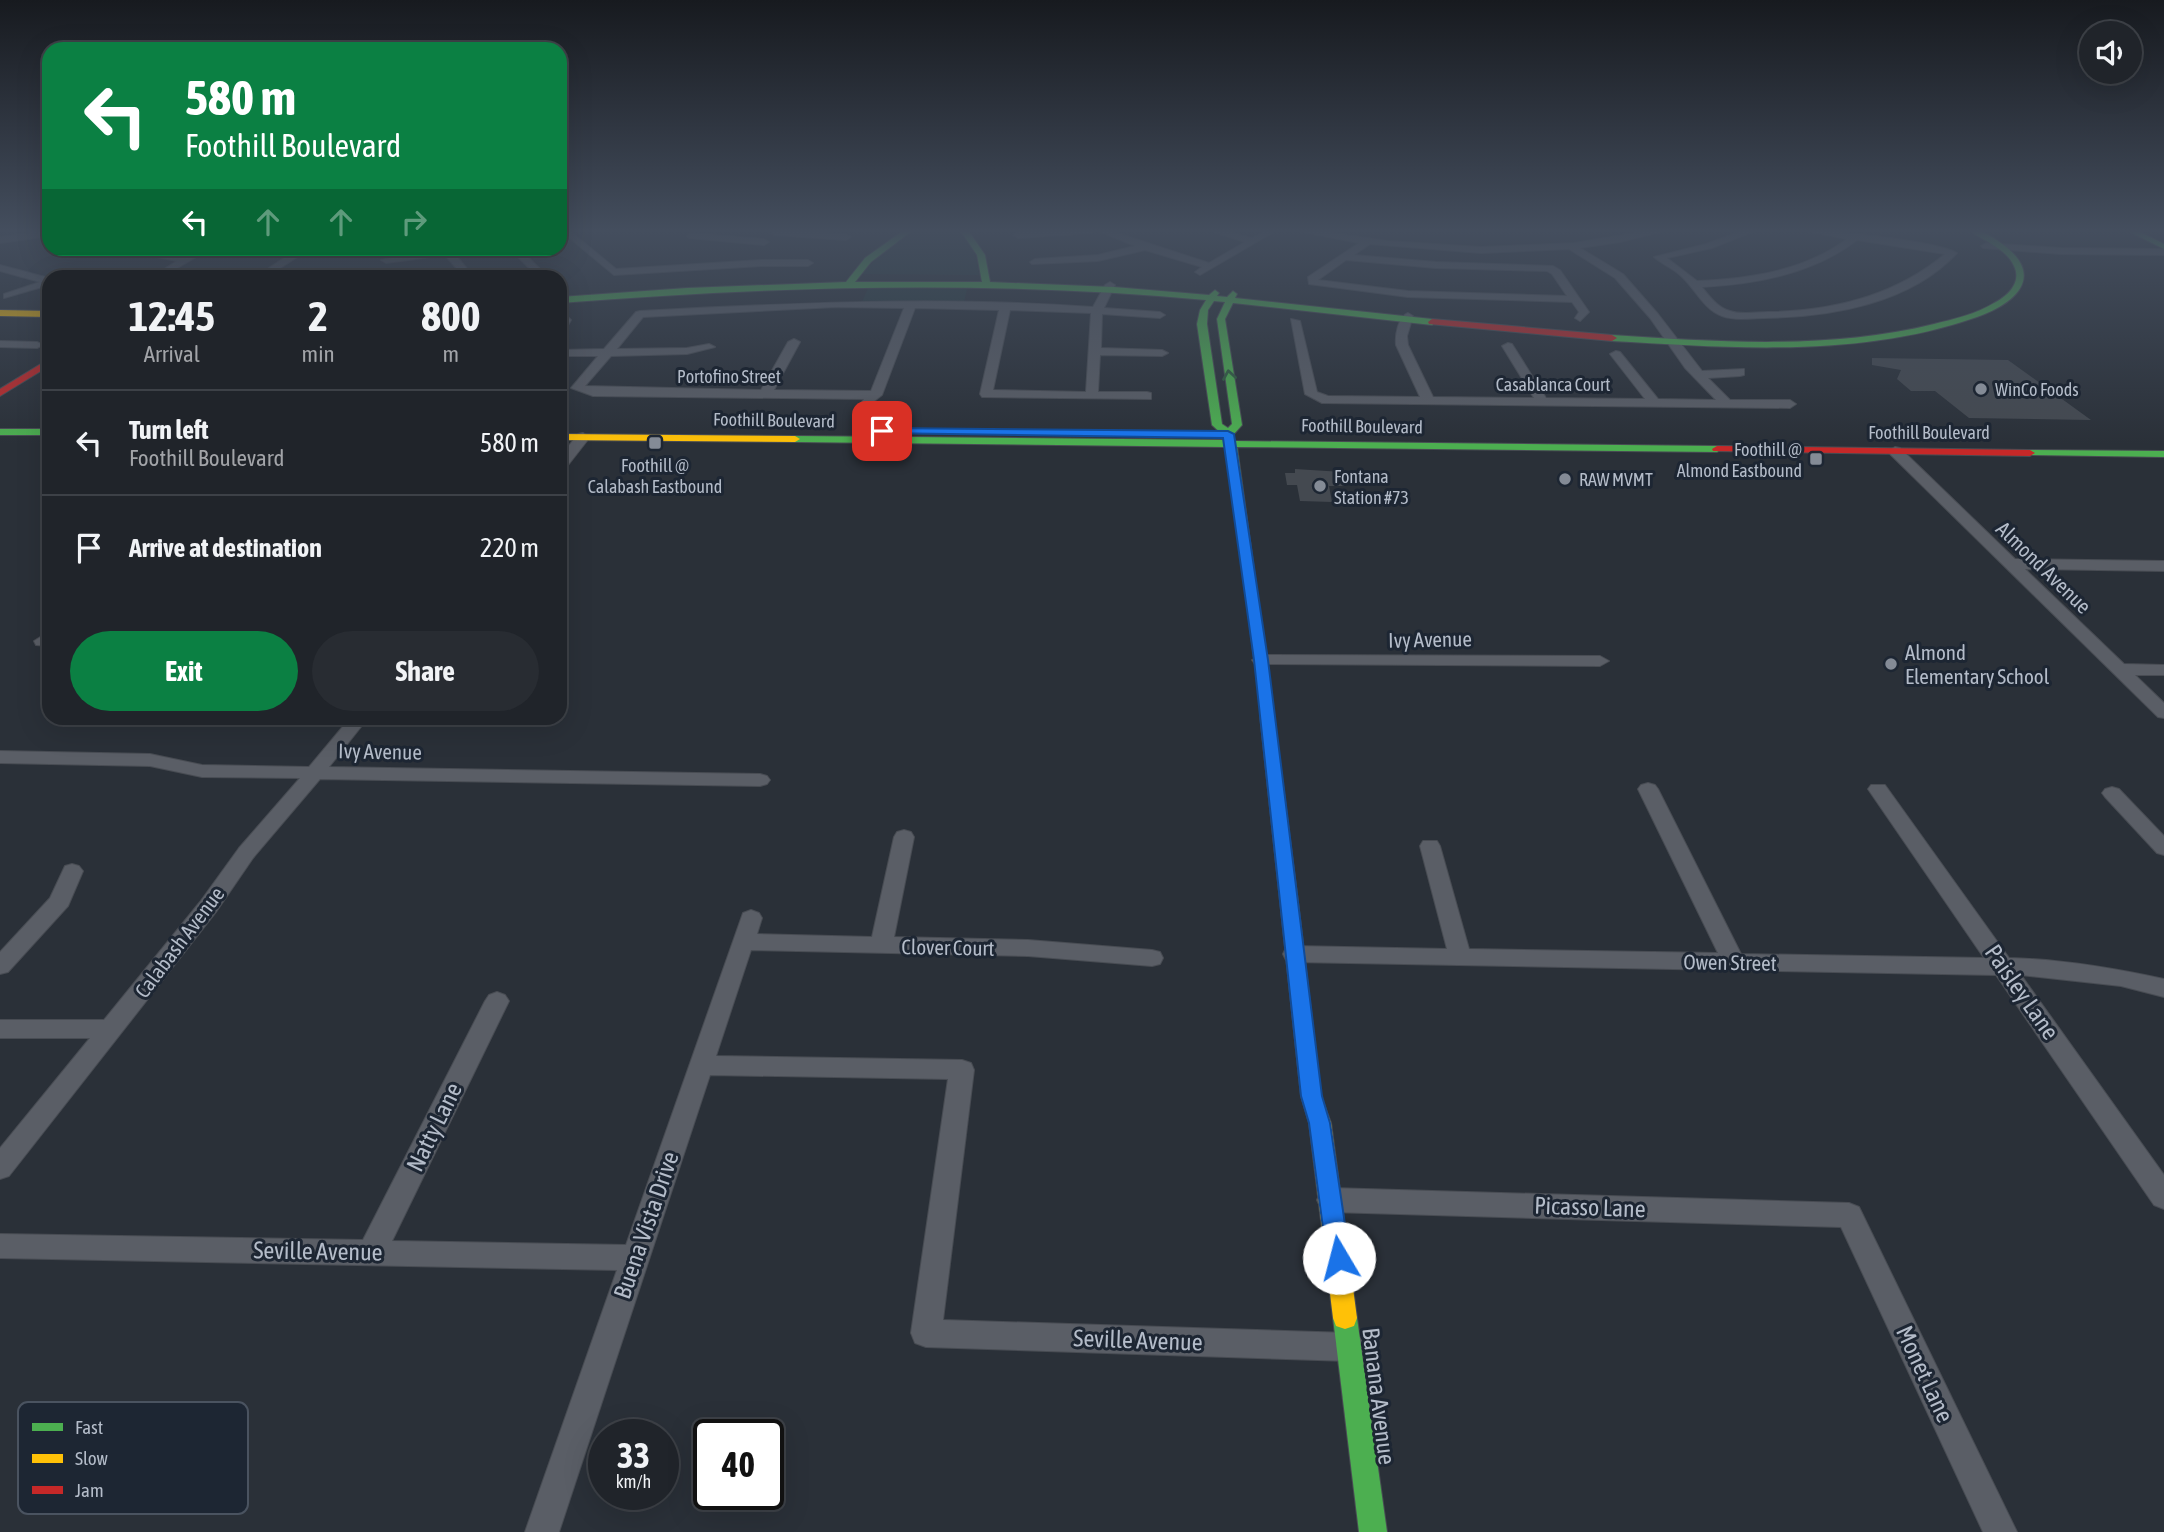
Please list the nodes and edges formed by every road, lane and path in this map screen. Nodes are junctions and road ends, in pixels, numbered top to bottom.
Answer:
1 (1101, 301) edge
2 (1222, 301) edge
3 (1266, 301) edge
4 (1576, 301) edge
5 (1640, 301) edge
6 (1711, 301) edge
7 (1856, 301) edge
8 (1979, 301) edge
9 (911, 305) junction
10 (1005, 306) junction
11 (1097, 310) junction
12 (0, 313) edge
13 (42, 314) edge
14 (1160, 315) dead end
15 (0, 318) edge
16 (1580, 318) dead end
17 (1406, 319) junction
18 (42, 320) edge
19 (1294, 321) dead end
20 (1670, 339) junction
21 (794, 342) dead end
22 (0, 344) edge
23 (37, 345) dead end
24 (1508, 346) dead end
25 (709, 348) dead end
26 (608, 350) junction
27 (1094, 351) junction
28 (567, 353) edge
29 (1162, 353) dead end
30 (1616, 354) dead end
31 (42, 366) edge
32 (1740, 372) dead end
33 (1699, 375) junction
34 (42, 379) edge
35 (0, 393) edge
36 (766, 393) junction
37 (876, 395) junction
38 (1092, 396) junction
39 (1146, 396) dead end
40 (1429, 400) junction
41 (1542, 401) junction
42 (1654, 402) junction
43 (1726, 403) junction
44 (0, 404) edge
45 (1790, 404) dead end
46 (864, 405) dead end
47 (0, 421) edge
48 (42, 422) edge
49 (567, 427) edge
50 (0, 432) edge
51 (42, 432) edge
52 (567, 437) edge
53 (583, 437) junction
54 (1230, 439) junction
55 (2138, 442) junction
56 (2164, 443) edge
57 (1895, 451) junction
58 (2033, 452) junction
59 (2164, 454) edge
60 (567, 457) edge
61 (2009, 564) junction
62 (2164, 566) edge
63 (1261, 660) junction
64 (1600, 661) dead end
65 (2118, 669) junction
66 (2164, 670) edge
67 (2164, 713) edge
68 (353, 725) edge
69 (0, 757) edge
70 (315, 773) junction
71 (760, 780) dead end
72 (1648, 789) dead end
73 (1878, 789) dead end
74 (2112, 793) dead end
75 (904, 837) dead end
76 (1430, 846) dead end
77 (2164, 848) edge
78 (72, 871) dead end
79 (747, 930) joint
80 (881, 946) junction
81 (1294, 954) junction
82 (1460, 956) junction
83 (1152, 958) dead end
84 (1734, 962) junction
85 (0, 966) edge
86 (2004, 966) junction
87 (2164, 988) edge
88 (497, 1001) dead end
89 (0, 1029) edge
90 (111, 1029) junction
91 (701, 1065) junction
92 (0, 1168) edge
93 (2164, 1197) edge
94 (1331, 1200) junction
95 (1849, 1215) joint
96 (0, 1246) edge
97 (372, 1252) junction
98 (635, 1258) junction
99 (1349, 1347) junction
100 (542, 1532) edge
101 (1373, 1532) edge
102 (2000, 1532) edge

1 - 11 street
2 - 54 street, Banana Avenue
3 - 17 street
4 - 16 street
5 - 20 street
6 - 7 street
8 - 20 street
9 - 10 street
9 - 26 street
9 - 37 street
10 - 11 street
10 - 38 street
11 - 14 street
11 - 27 street
12 - 13 street
15 - 18 street
17 - 20 street
17 - 40 street
19 - 40 street, Casablanca Court
20 - 33 street
21 - 36 street
22 - 23 street
24 - 41 street
25 - 26 street
26 - 28 street
26 - 36 street, Portofino Street
27 - 29 street
27 - 38 street
30 - 42 street
31 - 35 street
32 - 33 street
33 - 43 street
34 - 44 street
36 - 37 street, Portofino Street
37 - 46 street
38 - 39 street
40 - 41 street, Casablanca Court
41 - 42 street, Casablanca Court
42 - 43 street, Casablanca Court
43 - 45 street, Casablanca Court
47 - 48 street
49 - 54 street, Foothill Boulevard
50 - 51 street
52 - 53 street, Foothill Boulevard
53 - 54 street, Foothill Boulevard
53 - 60 street
54 - 55 street, Foothill Boulevard
54 - 57 street, Foothill Boulevard
54 - 63 street, Banana Avenue
55 - 56 street, Foothill Boulevard
55 - 58 street
57 - 58 street, Foothill Boulevard
57 - 61 street, Almond Avenue
58 - 59 street, Foothill Boulevard
61 - 62 street
61 - 65 street, Almond Avenue
63 - 64 street, Ivy Avenue
63 - 81 street, Banana Avenue
65 - 66 street
65 - 67 street, Almond Avenue
68 - 70 street, Calabash Avenue
69 - 70 street, Ivy Avenue
70 - 71 street, Ivy Avenue
70 - 90 street, Calabash Avenue
72 - 84 street
73 - 86 street, Paisley Lane
74 - 77 street
75 - 80 street
76 - 82 street
78 - 85 street
79 - 80 street, Clover Court
79 - 91 street, Buena Vista Drive
80 - 83 street, Clover Court
81 - 82 street, Owen Street
81 - 94 street, Banana Avenue
82 - 84 street, Owen Street
84 - 86 street, Owen Street
86 - 87 street, Owen Street
86 - 93 street, Paisley Lane
88 - 97 street, Natty Lane
89 - 90 street
90 - 92 street, Calabash Avenue
91 - 98 street, Buena Vista Drive
91 - 99 street, Seville Avenue
94 - 95 street, Picasso Lane
94 - 99 street, Banana Avenue
95 - 102 street, Monet Lane
96 - 97 street, Seville Avenue
97 - 98 street, Seville Avenue
98 - 100 street, Buena Vista Drive
99 - 101 street, Banana Avenue

